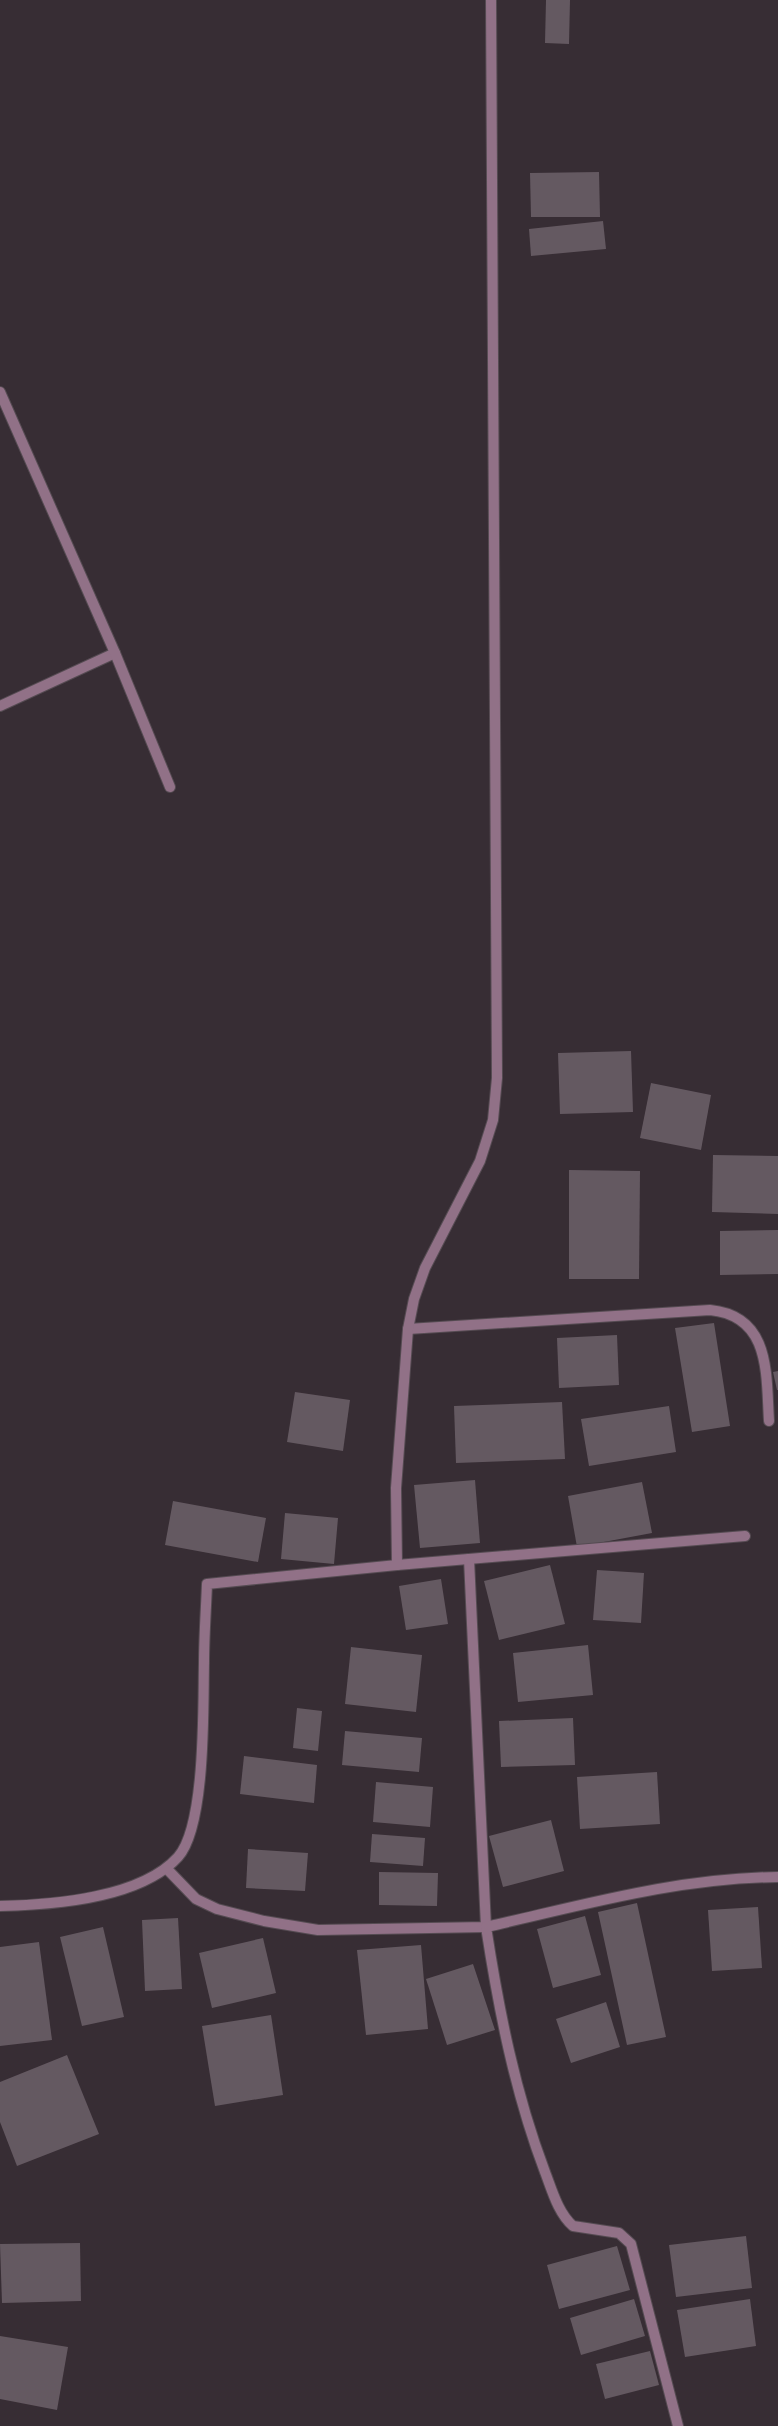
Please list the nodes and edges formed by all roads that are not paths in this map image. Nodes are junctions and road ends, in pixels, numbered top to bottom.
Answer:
1 (491, 0) edge
2 (0, 392) edge
3 (114, 653) junction
4 (0, 706) edge
5 (170, 787) dead end
6 (408, 1329) junction
7 (769, 1421) dead end
8 (744, 1536) dead end
9 (469, 1559) junction
10 (397, 1566) junction
11 (167, 1869) junction
12 (778, 1877) edge
13 (0, 1906) edge
14 (486, 1928) junction
15 (678, 2426) edge

1 - 6 street
2 - 3 street
3 - 4 street
3 - 5 street
6 - 7 street
6 - 10 street
8 - 9 street
9 - 10 street
9 - 14 street
10 - 11 street
11 - 13 street
11 - 14 street
12 - 14 street
14 - 15 street

